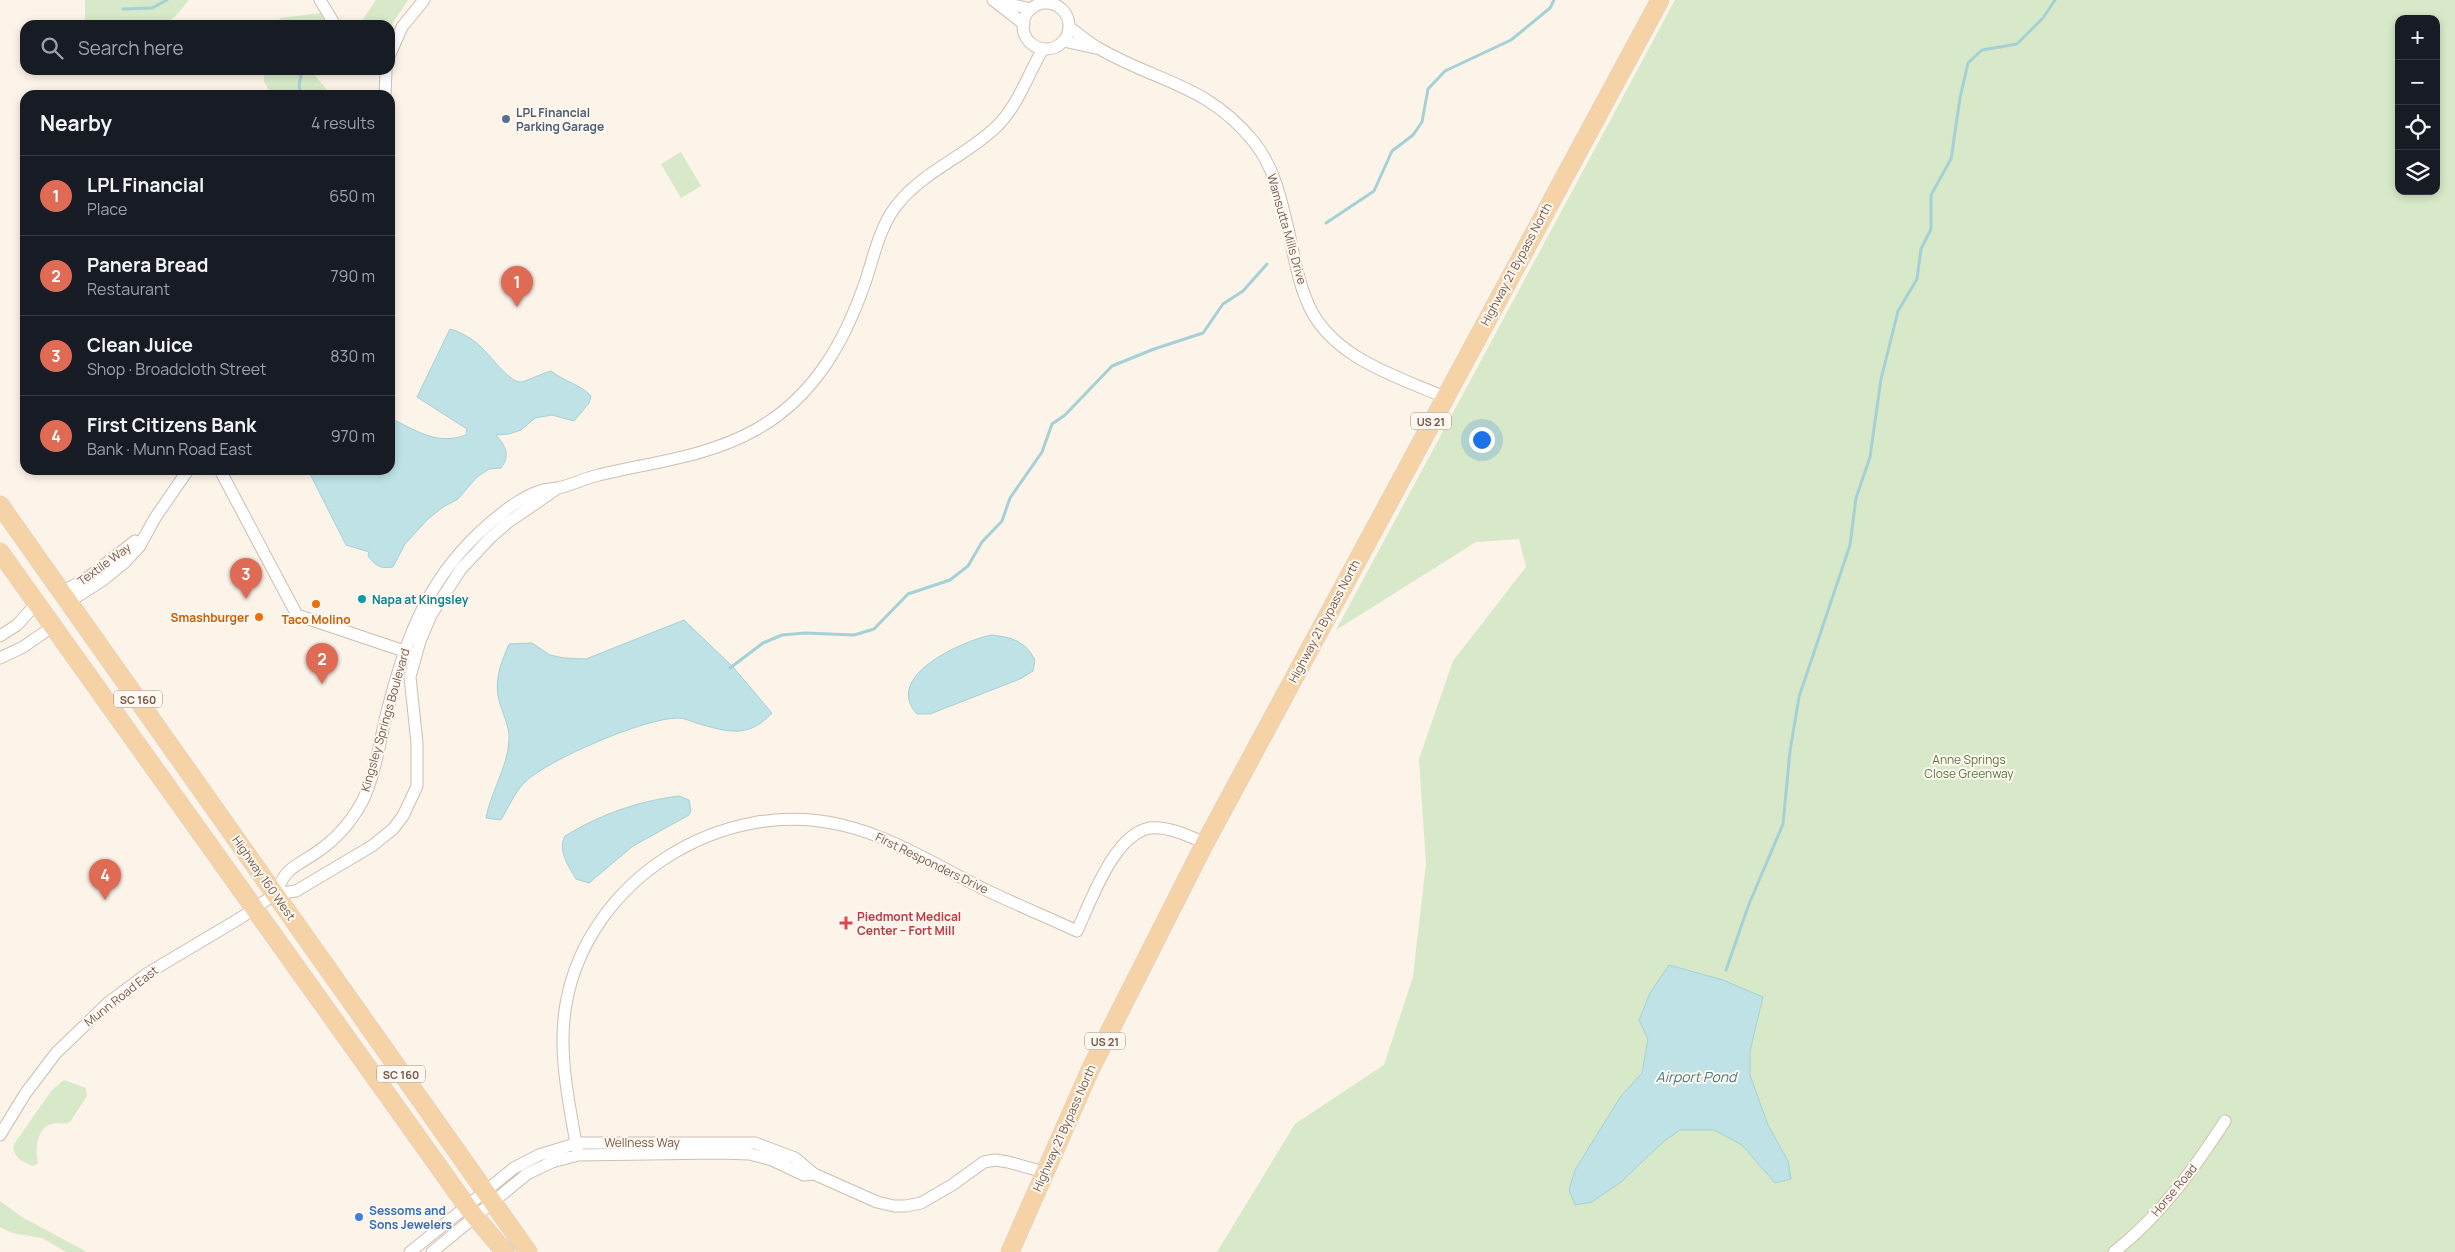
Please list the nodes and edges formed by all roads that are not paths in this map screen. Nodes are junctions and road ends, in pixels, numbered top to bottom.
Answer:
1 (320, 0) edge
2 (424, 0) edge
3 (994, 0) edge
4 (1660, 0) edge
5 (1032, 9) junction
6 (332, 20) edge
7 (1024, 24) junction
8 (1069, 27) junction
9 (1064, 41) junction
10 (395, 43) edge
11 (1038, 46) junction
12 (1099, 49) junction
13 (386, 75) edge
14 (385, 90) edge
15 (1444, 397) junction
16 (185, 475) edge
17 (223, 475) edge
18 (559, 488) junction
19 (0, 505) edge
20 (0, 552) edge
21 (66, 596) junction
22 (36, 604) junction
23 (52, 627) junction
24 (0, 636) edge
25 (404, 652) junction
26 (416, 655) junction
27 (0, 658) edge
28 (1205, 843) junction
29 (275, 894) junction
30 (254, 909) junction
31 (2225, 1121) dead end
32 (0, 1135) edge
33 (577, 1149) junction
34 (1044, 1172) junction
35 (480, 1204) junction
36 (410, 1252) edge
37 (432, 1252) edge
38 (505, 1252) edge
39 (528, 1252) edge
40 (1010, 1252) edge
41 (2114, 1252) edge

1 - 6 street
2 - 10 street
3 - 5 street, Wamsutta Mills Drive
3 - 7 street, Wamsutta Mills Drive
4 - 15 main road, Highway 21 Bypass North / US 21
5 - 7 street
5 - 8 street, Wamsutta Mills Drive
7 - 11 street, Wamsutta Mills Drive
8 - 9 street
8 - 12 street, Wamsutta Mills Drive
9 - 11 street
9 - 12 street, Wamsutta Mills Drive
11 - 18 street, Kingsley Springs Boulevard
12 - 15 street, Wamsutta Mills Drive
13 - 14 street
15 - 28 main road, Highway 21 Bypass North / US 21
16 - 21 street, Textile Way
17 - 25 street
18 - 25 street, Kingsley Springs Boulevard
18 - 26 street, Kingsley Springs Boulevard
19 - 21 main road, Highway 160 West / SC 160
20 - 22 main road, Highway 160 West / SC 160
21 - 29 main road, Highway 160 West / SC 160
22 - 23 main road, Highway 160 West / SC 160
22 - 24 street
23 - 27 street
23 - 30 main road, Highway 160 West / SC 160
25 - 26 street
25 - 29 street, Kingsley Springs Boulevard
26 - 29 street, Kingsley Springs Boulevard
28 - 33 street, First Responders Drive
28 - 34 main road, Highway 21 Bypass North / US 21
29 - 30 street, Munn Road East
29 - 35 main road, Highway 160 West / SC 160
30 - 32 street, Munn Road East
30 - 35 main road, Highway 160 West / SC 160
31 - 41 street, Horse Road
33 - 34 street, Wellness Way
33 - 35 street, Wellness Way
34 - 40 main road, Highway 21 Bypass North / US 21
35 - 36 street
35 - 37 street
35 - 38 main road, Highway 160 West / SC 160
35 - 39 main road, Highway 160 West / SC 160

